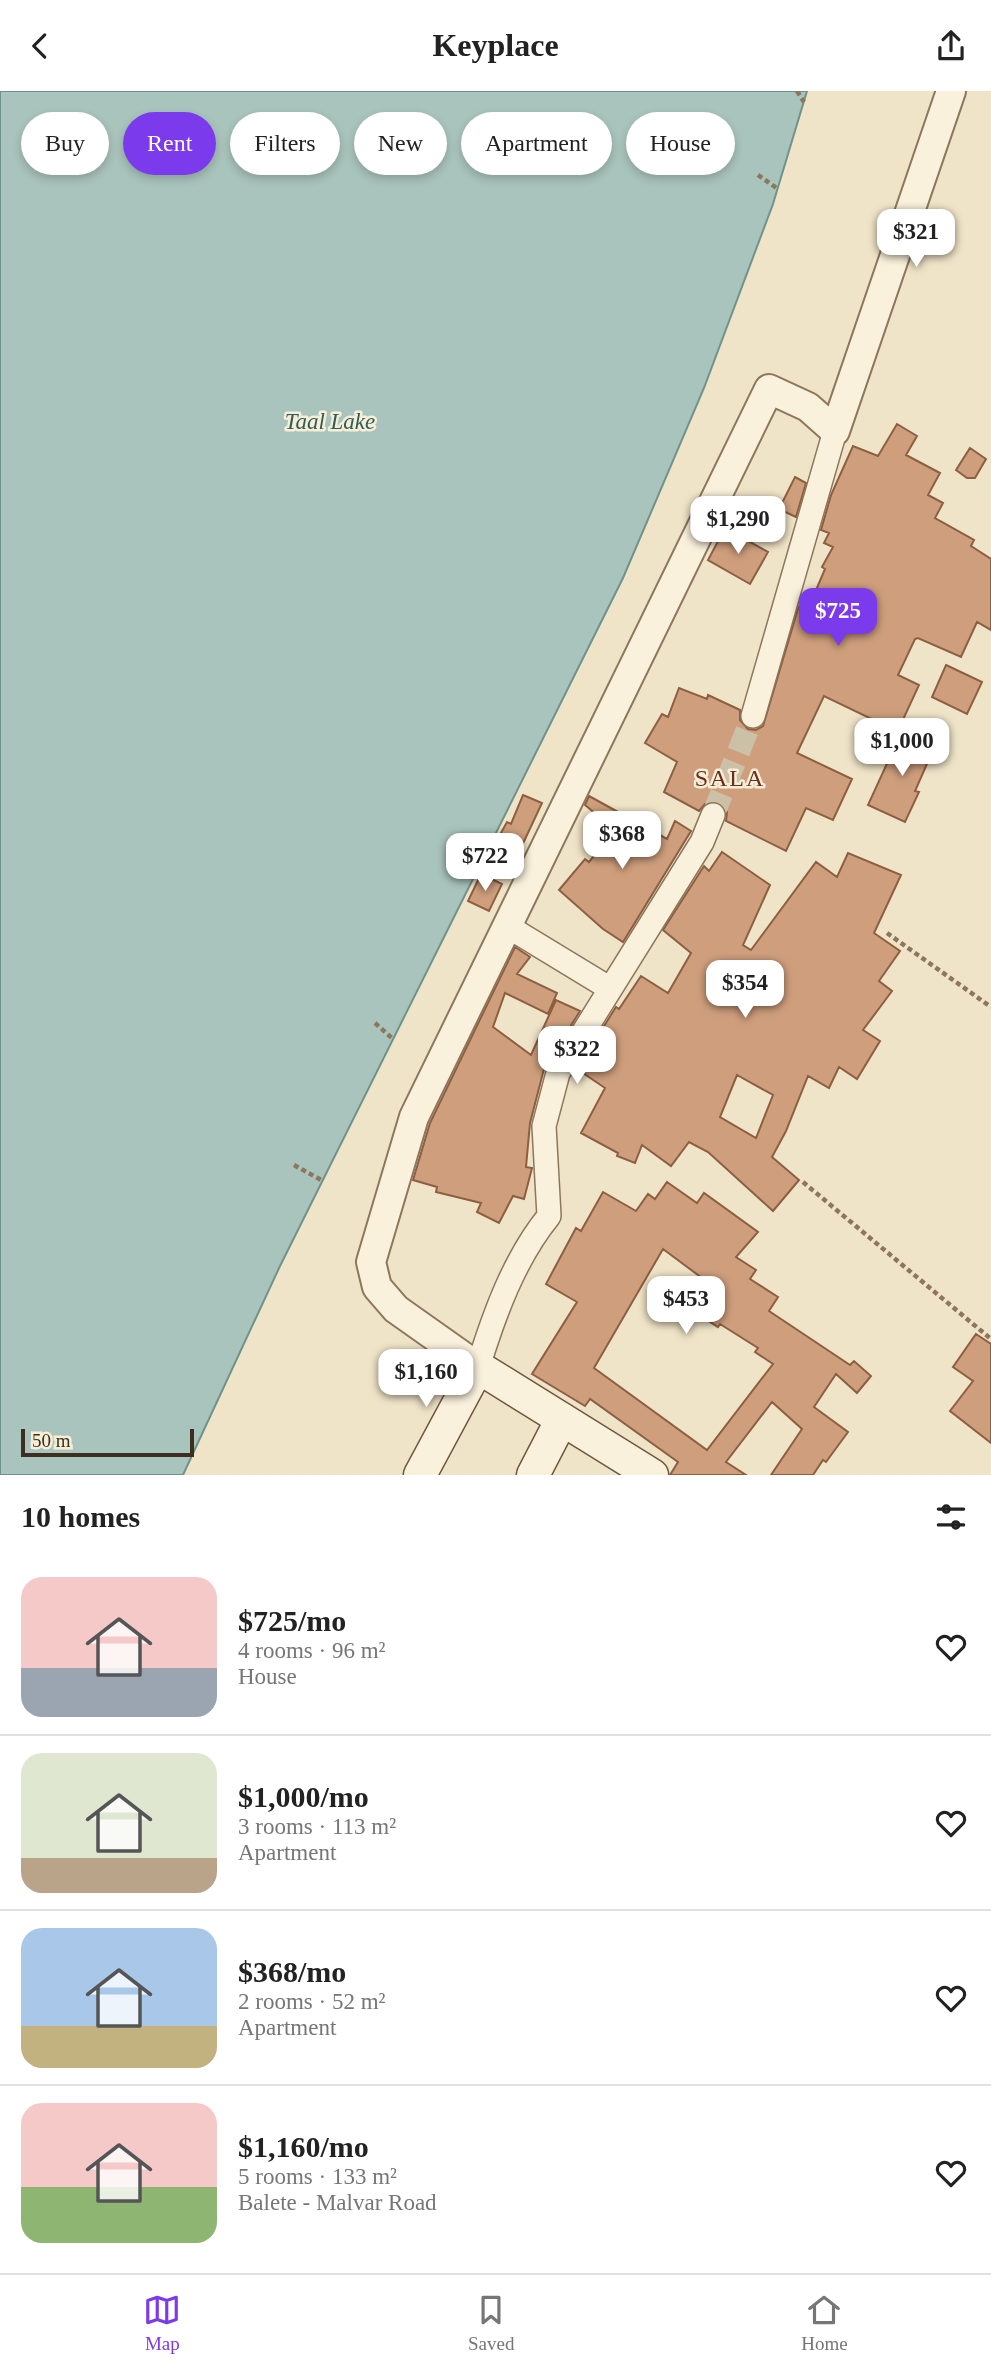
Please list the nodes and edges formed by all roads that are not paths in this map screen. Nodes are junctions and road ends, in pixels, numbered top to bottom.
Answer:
1 (951, 91) edge
2 (835, 431) junction
3 (753, 716) tunnel mouth
4 (713, 815) tunnel mouth
5 (507, 926) junction
6 (609, 988) junction
7 (478, 1367) junction
8 (562, 1419) junction
9 (420, 1475) edge
10 (533, 1475) edge
11 (652, 1475) edge

1 - 2 street
2 - 3 street
2 - 5 street
4 - 6 street
5 - 6 street
5 - 7 street
6 - 7 street
7 - 8 main road
7 - 9 main road
8 - 10 main road
8 - 11 main road

